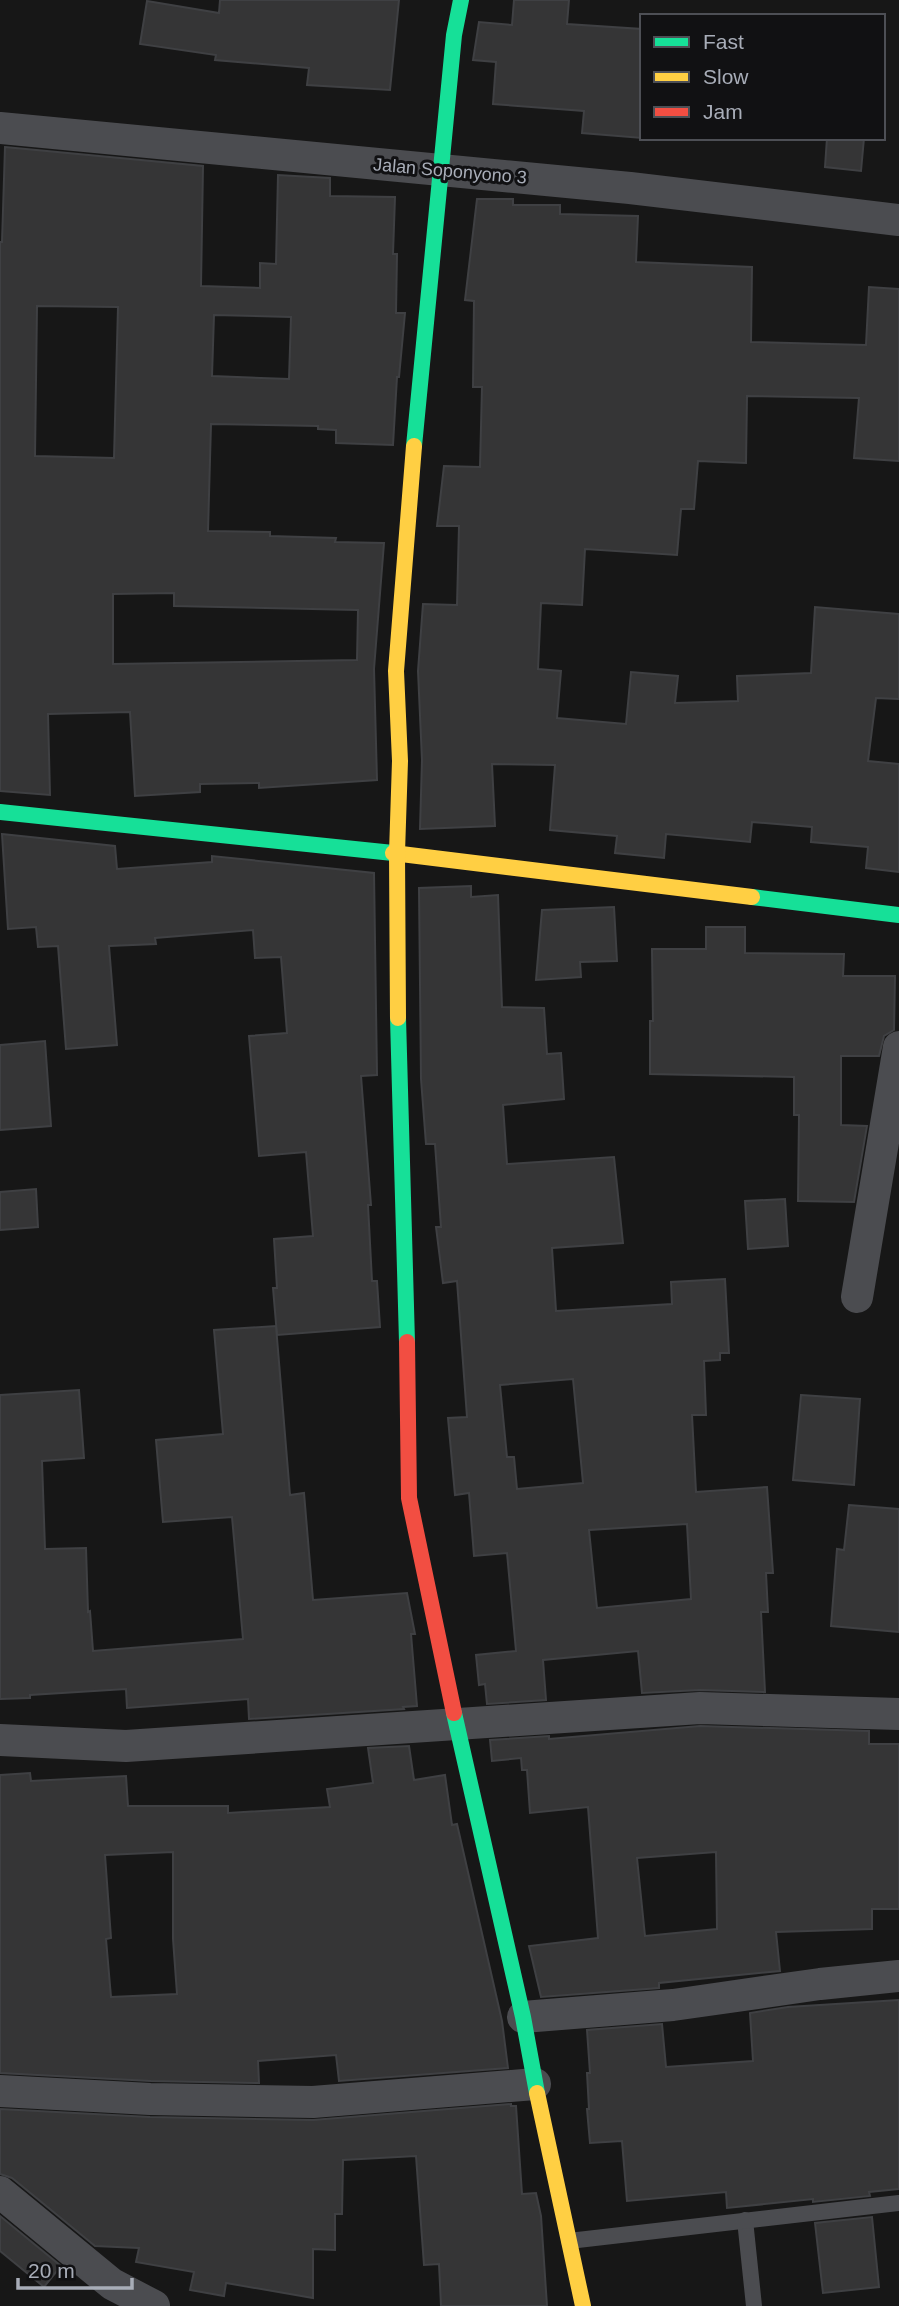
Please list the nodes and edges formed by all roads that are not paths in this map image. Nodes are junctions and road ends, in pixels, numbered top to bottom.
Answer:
1 (461, 0) edge
2 (0, 128) edge
3 (440, 170) junction
4 (899, 220) edge
5 (0, 812) edge
6 (397, 853) junction
7 (899, 915) edge
8 (899, 1047) edge
9 (857, 1297) dead end
10 (899, 1714) edge
11 (456, 1723) junction
12 (0, 1741) edge
13 (899, 1976) edge
14 (523, 2017) junction
15 (535, 2084) junction
16 (0, 2091) edge
17 (0, 2192) edge
18 (899, 2203) edge
19 (745, 2220) junction
20 (569, 2242) junction
21 (154, 2306) edge
22 (583, 2306) edge
23 (754, 2306) edge

1 - 3 street
2 - 3 street, Jalan Soponyono 3
3 - 4 street, Jalan Soponyono 3
3 - 6 street
5 - 6 street
6 - 7 street
6 - 11 street
8 - 9 street
10 - 11 street
11 - 12 street
11 - 14 street
13 - 14 street
14 - 15 street
15 - 16 street
15 - 20 street
17 - 21 street
18 - 19 lane
19 - 20 lane
19 - 23 lane
20 - 22 street

